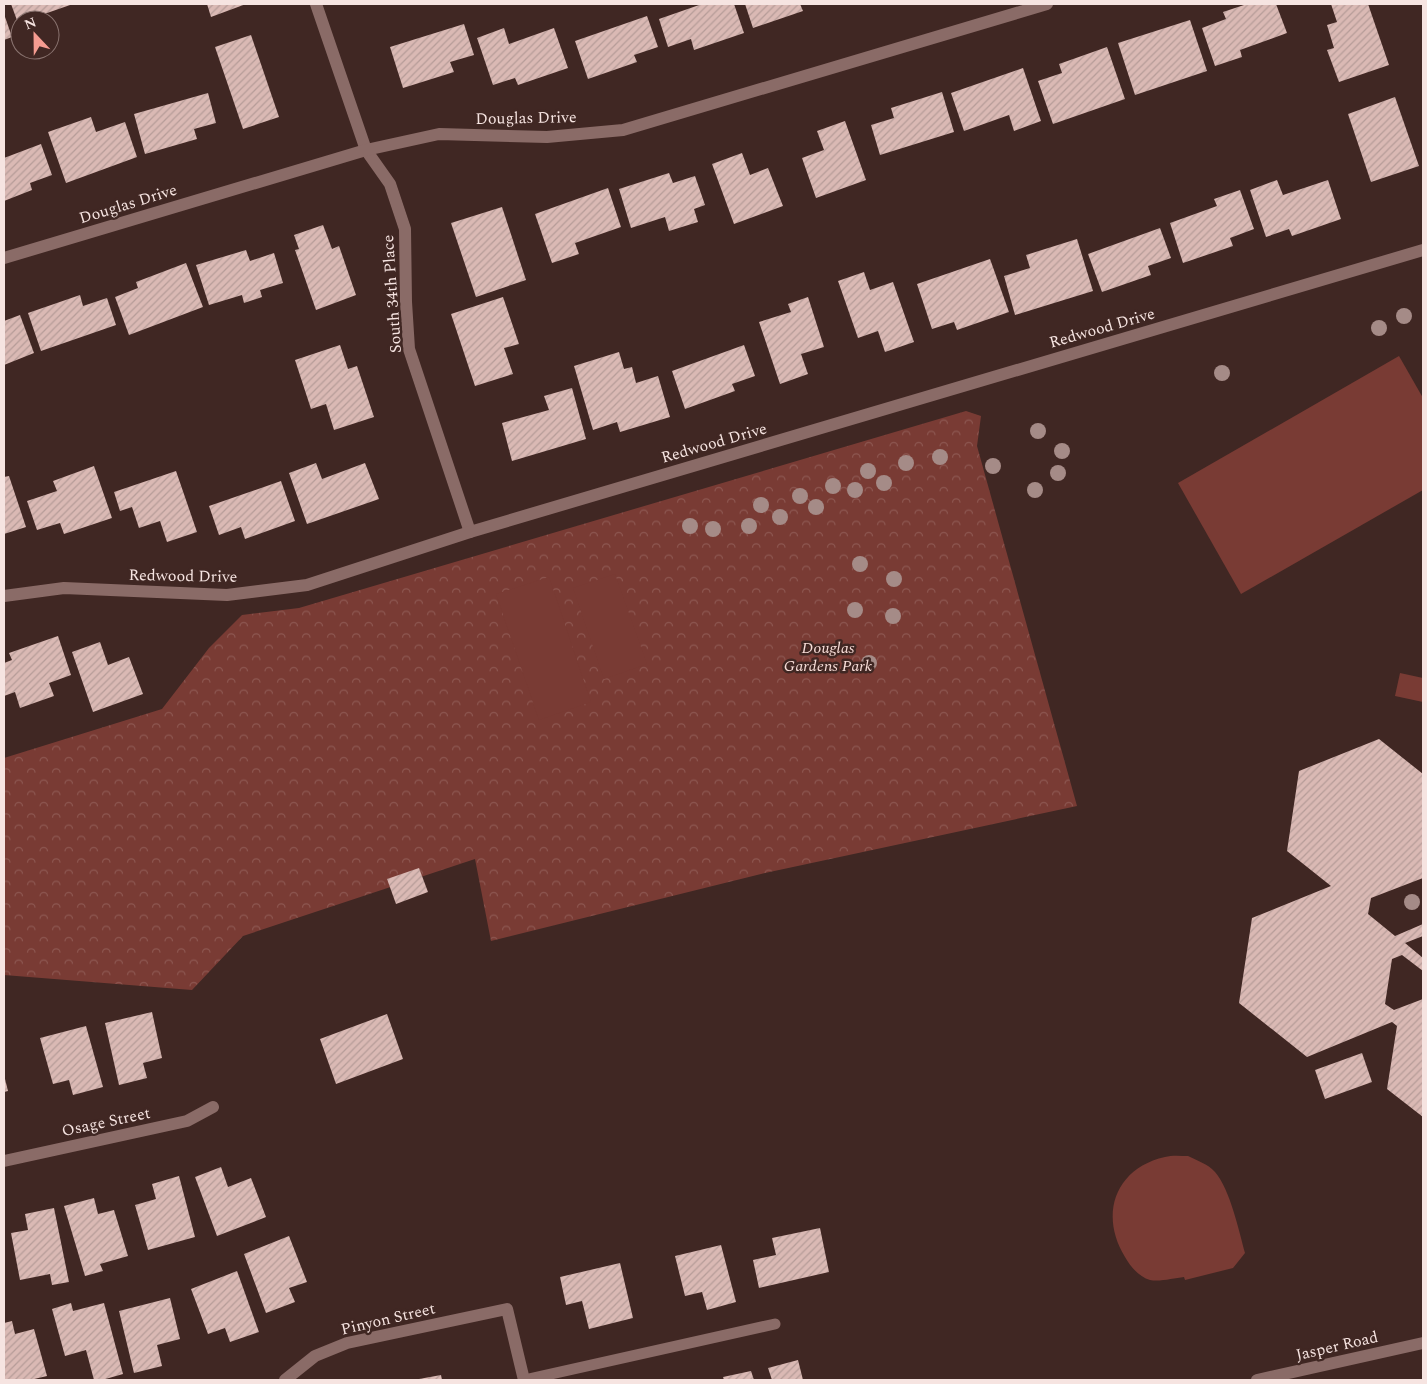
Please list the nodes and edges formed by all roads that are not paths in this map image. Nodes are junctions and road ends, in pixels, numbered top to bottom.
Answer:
1 (316, 4) edge
2 (1047, 4) edge
3 (366, 150) junction
4 (1423, 250) edge
5 (4, 258) edge
6 (470, 532) junction
7 (4, 596) edge
8 (212, 1107) dead end
9 (4, 1161) edge
10 (775, 1324) dead end
11 (1423, 1343) edge
12 (285, 1380) edge
13 (524, 1380) edge
14 (1257, 1380) edge

1 - 3 street, South 34th Place
2 - 3 street, Douglas Drive
3 - 5 street, Douglas Drive
3 - 6 street, South 34th Place
4 - 6 street, Redwood Drive
6 - 7 street, Redwood Drive
8 - 9 street, Osage Street
10 - 13 lane
11 - 14 street, Jasper Road
12 - 13 street, Pinyon Street

